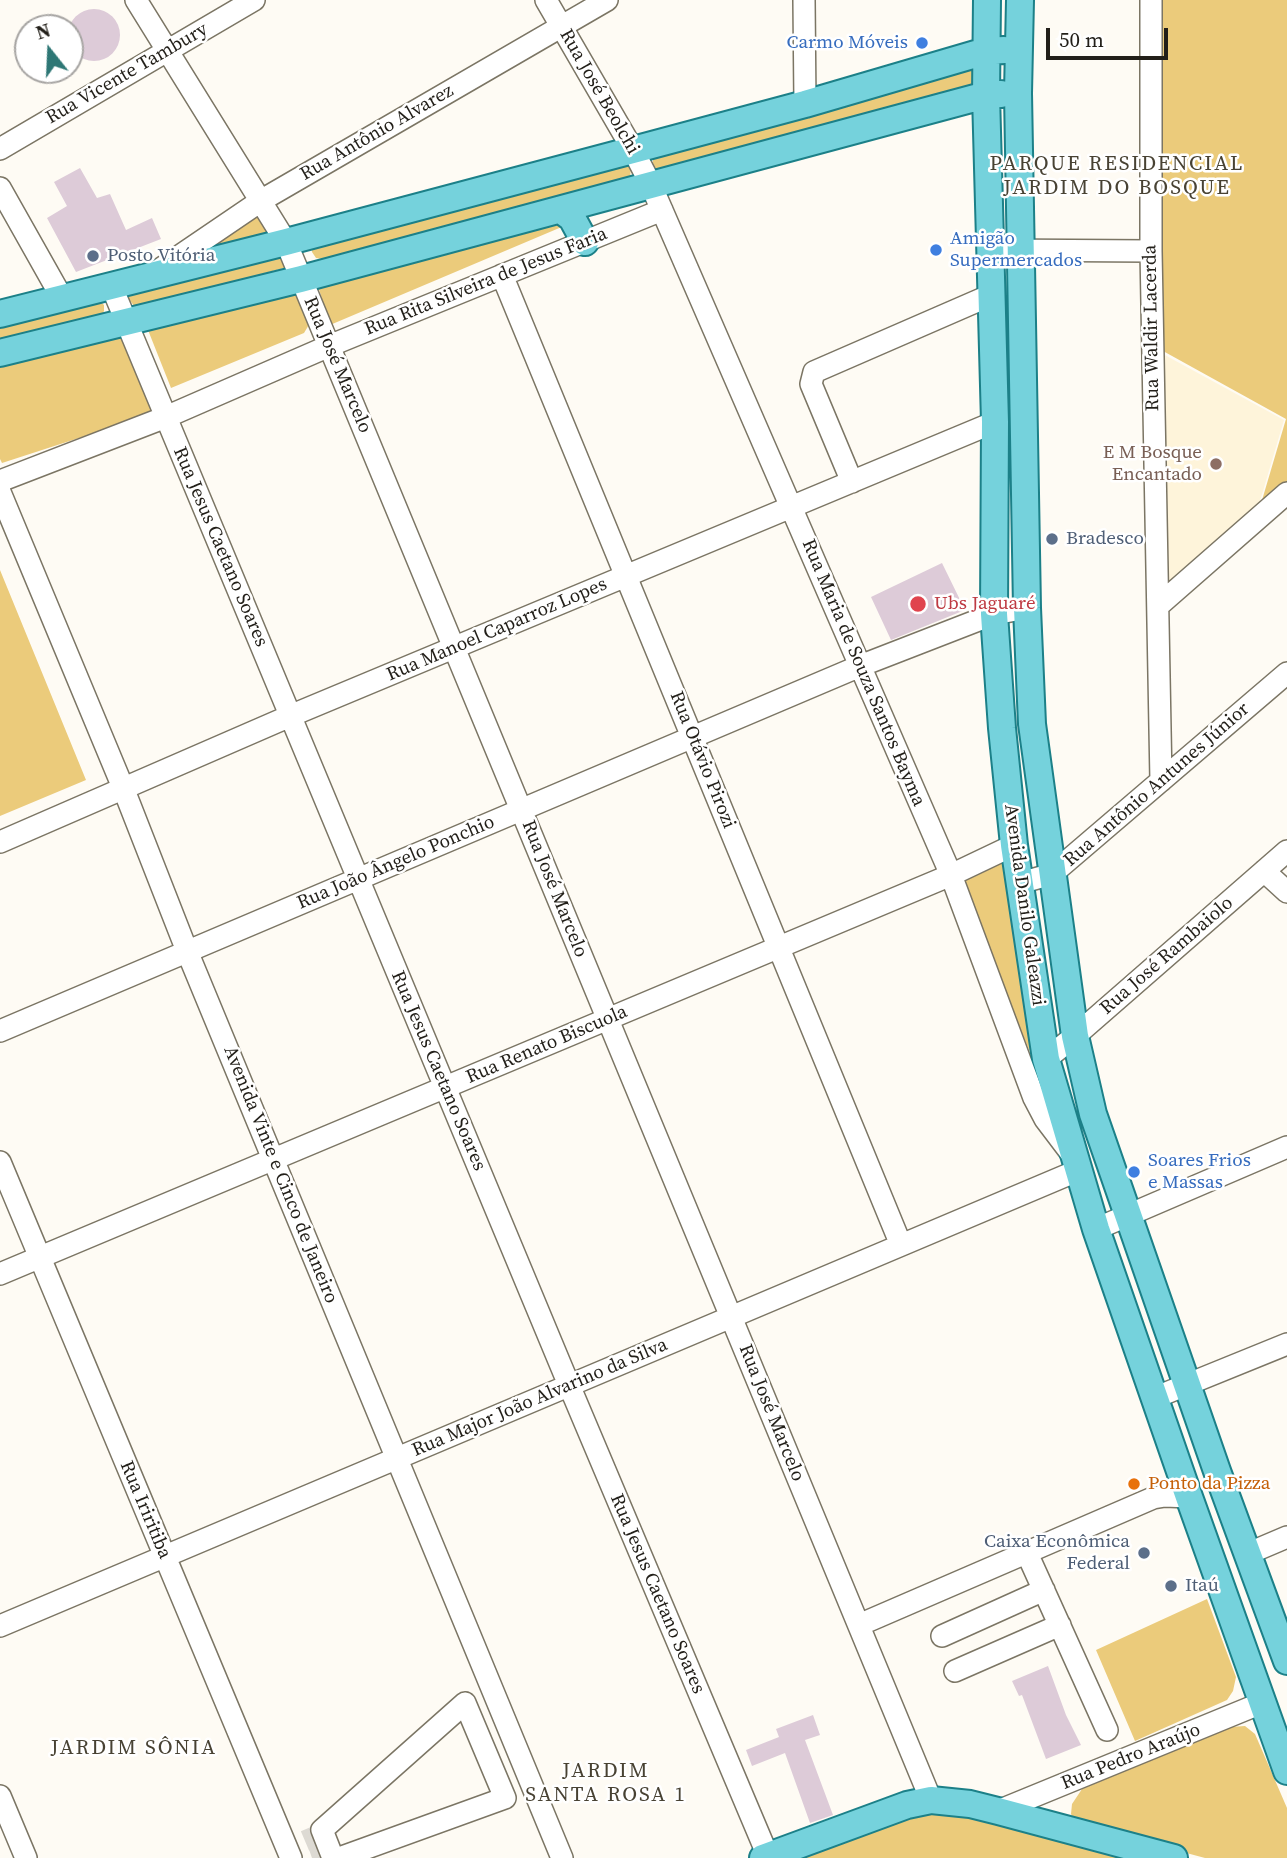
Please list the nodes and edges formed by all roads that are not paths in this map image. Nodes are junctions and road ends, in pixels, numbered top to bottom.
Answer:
1 (136, 0) edge
2 (254, 0) edge
3 (546, 0) edge
4 (607, 0) edge
5 (804, 0) edge
6 (987, 0) edge
7 (1020, 0) edge
8 (1151, 0) edge
9 (561, 26) junction
10 (1019, 49) junction
11 (167, 51) junction
12 (986, 51) junction
13 (1018, 93) junction
14 (986, 95) junction
15 (805, 104) junction
16 (0, 149) edge
17 (633, 150) junction
18 (651, 186) junction
19 (0, 188) edge
20 (262, 200) junction
21 (561, 210) junction
22 (662, 210) junction
23 (286, 242) junction
24 (585, 242) junction
25 (989, 250) junction
26 (1022, 250) junction
27 (1151, 251) junction
28 (154, 274) junction
29 (502, 275) junction
30 (302, 279) junction
31 (111, 285) junction
32 (990, 295) junction
33 (62, 298) junction
34 (0, 314) edge
35 (126, 321) junction
36 (330, 346) junction
37 (0, 354) edge
38 (166, 417) junction
39 (995, 422) junction
40 (0, 481) edge
41 (852, 482) junction
42 (0, 492) edge
43 (1287, 493) edge
44 (791, 507) junction
45 (626, 576) junction
46 (1158, 606) junction
47 (1027, 608) junction
48 (994, 614) junction
49 (454, 648) junction
50 (860, 666) junction
51 (1287, 673) edge
52 (290, 716) junction
53 (692, 737) junction
54 (1161, 781) junction
55 (124, 790) junction
56 (521, 810) junction
57 (0, 842) edge
58 (1014, 845) junction
59 (1287, 851) edge
60 (1264, 871) junction
61 (1052, 874) junction
62 (951, 875) junction
63 (358, 879) junction
64 (1020, 883) junction
65 (1287, 892) edge
66 (779, 947) junction
67 (187, 951) junction
68 (608, 1019) junction
69 (0, 1031) edge
70 (1075, 1036) junction
71 (1046, 1059) junction
72 (445, 1088) junction
73 (1287, 1147) edge
74 (273, 1160) junction
75 (0, 1162) edge
76 (1078, 1164) junction
77 (1127, 1216) junction
78 (1096, 1229) junction
79 (901, 1245) junction
80 (40, 1258) junction
81 (0, 1274) edge
82 (732, 1317) junction
83 (1287, 1345) edge
84 (569, 1385) junction
85 (1187, 1385) junction
86 (1154, 1398) junction
87 (396, 1459) junction
88 (1189, 1497) junction
89 (1287, 1537) edge
90 (1026, 1551) junction
91 (1247, 1554) junction
92 (164, 1556) junction
93 (1044, 1590) junction
94 (859, 1625) junction
95 (1060, 1625) junction
96 (0, 1626) edge
97 (942, 1636) dead end
98 (1287, 1661) edge
99 (955, 1671) dead end
100 (1264, 1702) junction
101 (1107, 1730) dead end
102 (1285, 1760) edge
103 (0, 1796) edge
104 (931, 1800) junction
105 (998, 1811) junction
106 (317, 1848) edge
107 (766, 1857) edge
108 (26, 1858) edge
109 (562, 1858) edge
110 (1174, 1858) edge

1 - 11 street, Rua José Marcelo
2 - 11 street, Rua Vicente Tambury
3 - 9 street, Rua José Beolchi
4 - 9 street, Rua Antônio Alvarez
5 - 15 street
6 - 12 main road, Avenida Danilo Galeazzi
7 - 10 main road, Avenida Danilo Galeazzi
8 - 27 street, Rua Waldir Lacerda
9 - 17 street, Rua José Beolchi
9 - 20 street, Rua Antônio Alvarez
10 - 12 main road
10 - 13 main road, Avenida Danilo Galeazzi
11 - 16 street, Rua Vicente Tambury
11 - 20 street, Rua José Marcelo
12 - 14 main road, Avenida Danilo Galeazzi
12 - 15 main road
13 - 14 main road
13 - 26 main road, Avenida Danilo Galeazzi
14 - 18 main road
14 - 25 main road, Avenida Danilo Galeazzi
15 - 17 main road
17 - 18 street, Rua José Beolchi
17 - 23 main road
18 - 21 main road
18 - 22 street, Rua Maria de Souza Santos Bayma
19 - 33 street
20 - 23 street, Rua José Marcelo
20 - 28 street, Rua Antônio Alvarez
21 - 24 main road
21 - 30 main road
22 - 24 street, Rua Rita Silveira de Jesus Faria
22 - 44 street, Rua Maria de Souza Santos Bayma
23 - 28 main road
23 - 30 street, Rua José Marcelo
24 - 29 street, Rua Rita Silveira de Jesus Faria
25 - 26 street
25 - 32 main road, Avenida Danilo Galeazzi
26 - 27 street
26 - 47 main road, Avenida Danilo Galeazzi
27 - 46 street, Rua Waldir Lacerda
28 - 31 main road
29 - 36 street, Rua Rita Silveira de Jesus Faria
29 - 45 street, Rua Otávio Pirozi
30 - 35 main road
30 - 36 street, Rua José Marcelo
31 - 33 main road
31 - 35 street, Rua Jesus Caetano Soares
32 - 39 main road, Avenida Danilo Galeazzi
32 - 41 street
33 - 34 main road
35 - 37 main road
35 - 38 street, Rua Jesus Caetano Soares
36 - 38 street, Rua Rita Silveira de Jesus Faria
36 - 49 street, Rua José Marcelo
38 - 40 street, Rua Rita Silveira de Jesus Faria
38 - 52 street, Rua Jesus Caetano Soares
39 - 41 street, Rua Manoel Caparroz Lopes
39 - 48 main road, Avenida Danilo Galeazzi
41 - 44 street, Rua Manoel Caparroz Lopes
42 - 55 street, Avenida Vinte e Cinco de Janeiro
43 - 46 street
44 - 45 street, Rua Manoel Caparroz Lopes
44 - 50 street, Rua Maria de Souza Santos Bayma
45 - 49 street, Rua Manoel Caparroz Lopes
45 - 53 street, Rua Otávio Pirozi
46 - 54 street, Rua Waldir Lacerda
47 - 48 street, Rua João Ângelo Ponchio
47 - 61 main road, Avenida Danilo Galeazzi
48 - 50 street, Rua João Ângelo Ponchio
48 - 58 main road, Avenida Danilo Galeazzi
49 - 52 street, Rua Manoel Caparroz Lopes
49 - 56 street, Rua José Marcelo
50 - 53 street, Rua João Ângelo Ponchio
50 - 62 street, Rua Maria de Souza Santos Bayma
51 - 54 street, Rua Antônio Antunes Júnior
52 - 55 street, Rua Manoel Caparroz Lopes
52 - 63 street, Rua Jesus Caetano Soares
53 - 56 street, Rua João Ângelo Ponchio
53 - 66 street, Rua Otávio Pirozi
54 - 61 street, Rua Antônio Antunes Júnior
55 - 57 street, Rua Manoel Caparroz Lopes
55 - 67 street, Avenida Vinte e Cinco de Janeiro
56 - 63 street, Rua João Ângelo Ponchio
56 - 68 street, Rua José Marcelo
58 - 62 street, Rua Renato Biscuola
58 - 64 main road, Avenida Danilo Galeazzi
59 - 60 street, Rua José Rambaiolo
60 - 65 street
60 - 70 street, Rua José Rambaiolo
61 - 64 street, Rua Antônio Antunes Júnior
61 - 70 main road, Avenida Danilo Galeazzi
62 - 66 street, Rua Renato Biscuola
62 - 76 street, Rua Maria de Souza Santos Bayma
63 - 67 street, Rua João Ângelo Ponchio
63 - 72 street, Rua Jesus Caetano Soares
64 - 71 main road, Avenida Danilo Galeazzi
66 - 68 street, Rua Renato Biscuola
66 - 79 street, Rua Otávio Pirozi
67 - 69 street, Rua João Ângelo Ponchio
67 - 74 street, Avenida Vinte e Cinco de Janeiro
68 - 72 street, Rua Renato Biscuola
68 - 82 street, Rua José Marcelo
70 - 71 street, Rua José Rambaiolo
70 - 77 main road, Avenida Danilo Galeazzi
71 - 76 main road, Avenida Danilo Galeazzi
72 - 74 street, Rua Renato Biscuola
72 - 84 street, Rua Jesus Caetano Soares
73 - 77 street
74 - 80 street, Rua Renato Biscuola
74 - 87 street, Avenida Vinte e Cinco de Janeiro
75 - 80 street, Rua Iriritiba
76 - 78 main road, Avenida Danilo Galeazzi
76 - 79 street, Rua Major João Alvarino da Silva
77 - 78 street
77 - 85 main road, Avenida Danilo Galeazzi
78 - 86 main road, Avenida Danilo Galeazzi
79 - 82 street, Rua Major João Alvarino da Silva
80 - 81 street, Rua Renato Biscuola
80 - 92 street, Rua Iriritiba
82 - 84 street, Rua Major João Alvarino da Silva
82 - 94 street, Rua José Marcelo
83 - 85 street
84 - 87 street, Rua Major João Alvarino da Silva
84 - 107 street, Rua Jesus Caetano Soares
85 - 86 street
85 - 91 main road, Avenida Danilo Galeazzi
86 - 88 main road, Avenida Danilo Galeazzi
87 - 92 street, Rua Major João Alvarino da Silva
87 - 109 street, Avenida Vinte e Cinco de Janeiro
88 - 90 street
88 - 100 main road, Avenida Danilo Galeazzi
89 - 91 street
90 - 93 street
90 - 94 street
91 - 98 main road, Avenida Danilo Galeazzi
92 - 96 street, Rua Major João Alvarino da Silva
92 - 106 street, Rua Iriritiba
93 - 95 street
93 - 97 street
94 - 104 street, Rua José Marcelo
95 - 99 street
95 - 101 street
100 - 102 main road, Avenida Danilo Galeazzi
100 - 105 street, Rua Pedro Araújo
103 - 108 street
104 - 105 main road
104 - 107 main road
105 - 110 main road
106 - 106 street

